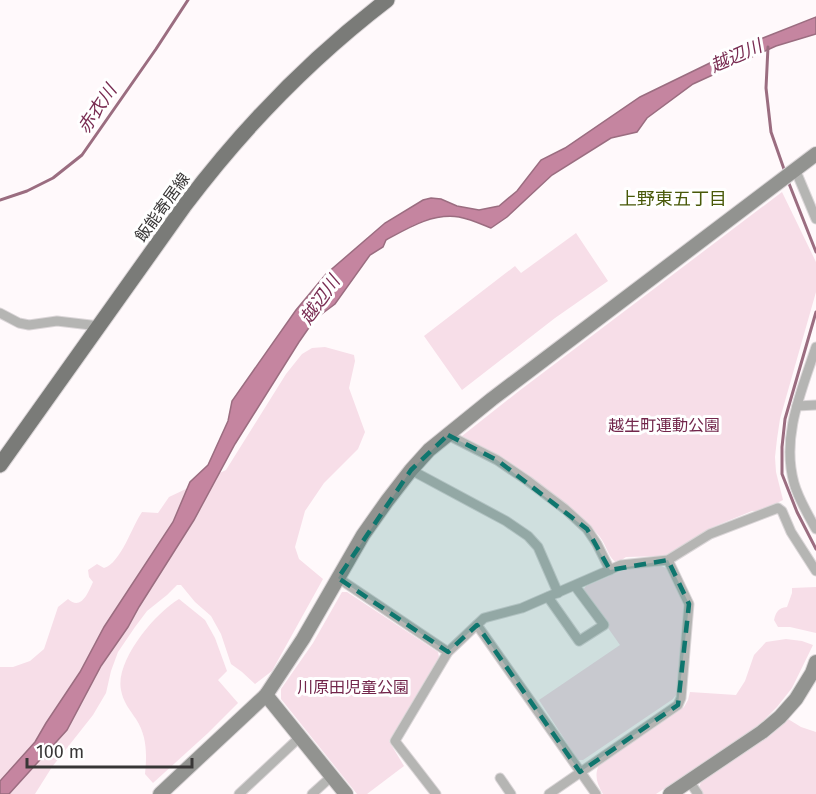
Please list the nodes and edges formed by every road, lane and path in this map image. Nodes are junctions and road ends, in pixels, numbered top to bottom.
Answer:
1 (387, 0) edge
2 (816, 154) edge
3 (794, 170) junction
4 (816, 219) edge
5 (0, 314) edge
6 (99, 326) junction
7 (816, 347) edge
8 (816, 405) edge
9 (797, 406) junction
10 (447, 435) junction
11 (0, 465) edge
12 (411, 470) junction
13 (816, 529) edge
14 (668, 560) junction
15 (610, 570) junction
16 (816, 571) edge
17 (338, 578) junction
18 (575, 586) junction
19 (558, 593) junction
20 (548, 597) junction
21 (477, 625) junction
22 (448, 652) junction
23 (816, 662) edge
24 (266, 694) junction
25 (300, 737) junction
26 (580, 772) junction
27 (332, 776) junction
28 (500, 778) dead end
29 (689, 781) junction
30 (160, 794) edge
31 (239, 794) edge
32 (312, 794) edge
33 (346, 794) edge
34 (436, 794) edge
35 (511, 794) edge
36 (549, 794) edge
37 (596, 794) edge
38 (670, 794) edge
39 (698, 794) edge

1 - 6 main road, 飯能寄居線
2 - 3 street
3 - 4 street
3 - 10 street
5 - 6 street
6 - 11 main road, 飯能寄居線
7 - 9 street
8 - 9 street
9 - 13 street
10 - 12 street
10 - 15 street
12 - 17 street
12 - 19 street
14 - 15 street
14 - 16 street
14 - 26 street
15 - 18 street
17 - 22 street
17 - 24 street
18 - 19 street
18 - 20 street
19 - 20 street
20 - 21 street
21 - 22 street
21 - 26 street
22 - 34 street
23 - 29 street
24 - 25 street
24 - 30 street
25 - 27 street
25 - 31 street
26 - 36 street
26 - 37 street
27 - 32 street
27 - 33 street
28 - 35 street
29 - 38 street
29 - 39 street

